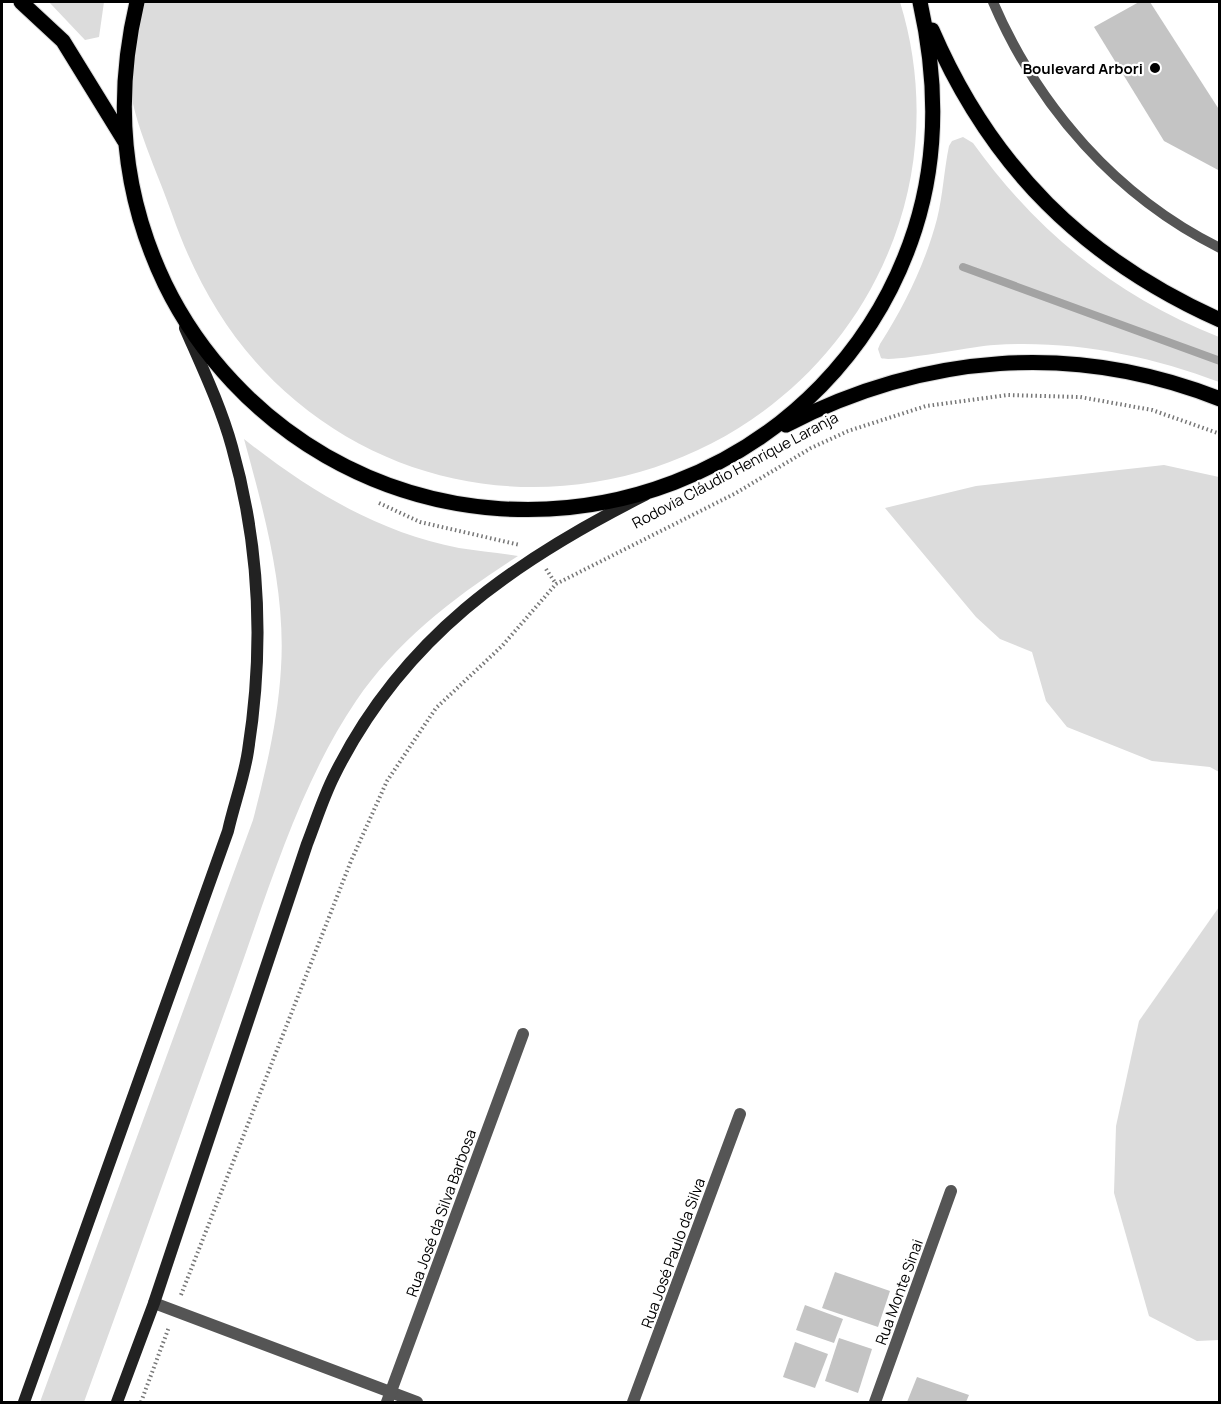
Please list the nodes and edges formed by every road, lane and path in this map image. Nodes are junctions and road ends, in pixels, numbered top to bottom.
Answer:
1 (21, 2) edge
2 (137, 2) edge
3 (920, 2) edge
4 (993, 2) edge
5 (124, 141) junction
6 (1220, 248) edge
7 (175, 305) junction
8 (1220, 320) edge
9 (1220, 399) edge
10 (1220, 434) edge
11 (756, 440) junction
12 (652, 491) junction
13 (523, 1034) dead end
14 (740, 1114) dead end
15 (951, 1191) dead end
16 (154, 1303) junction
17 (175, 1311) junction
18 (389, 1397) edge
19 (24, 1402) edge
20 (117, 1402) edge
21 (141, 1402) edge
22 (417, 1402) edge
23 (633, 1402) edge
24 (875, 1402) edge

1 - 5 main road
2 - 5 main road
3 - 8 main road
3 - 11 main road
4 - 6 lane
5 - 7 main road
7 - 12 main road
7 - 19 main road
9 - 11 main road, Rodovia Cláudio Henrique Laranja
10 - 17 path, Rodovia Cláudio Henrique Laranja
11 - 12 main road
12 - 16 main road
13 - 18 street, Rua José da Silva Barbosa
14 - 23 street, Rua José Paulo da Silva
15 - 24 street, Rua Monte Sinai
16 - 17 street
16 - 20 main road
17 - 18 street
17 - 21 path
18 - 22 street

